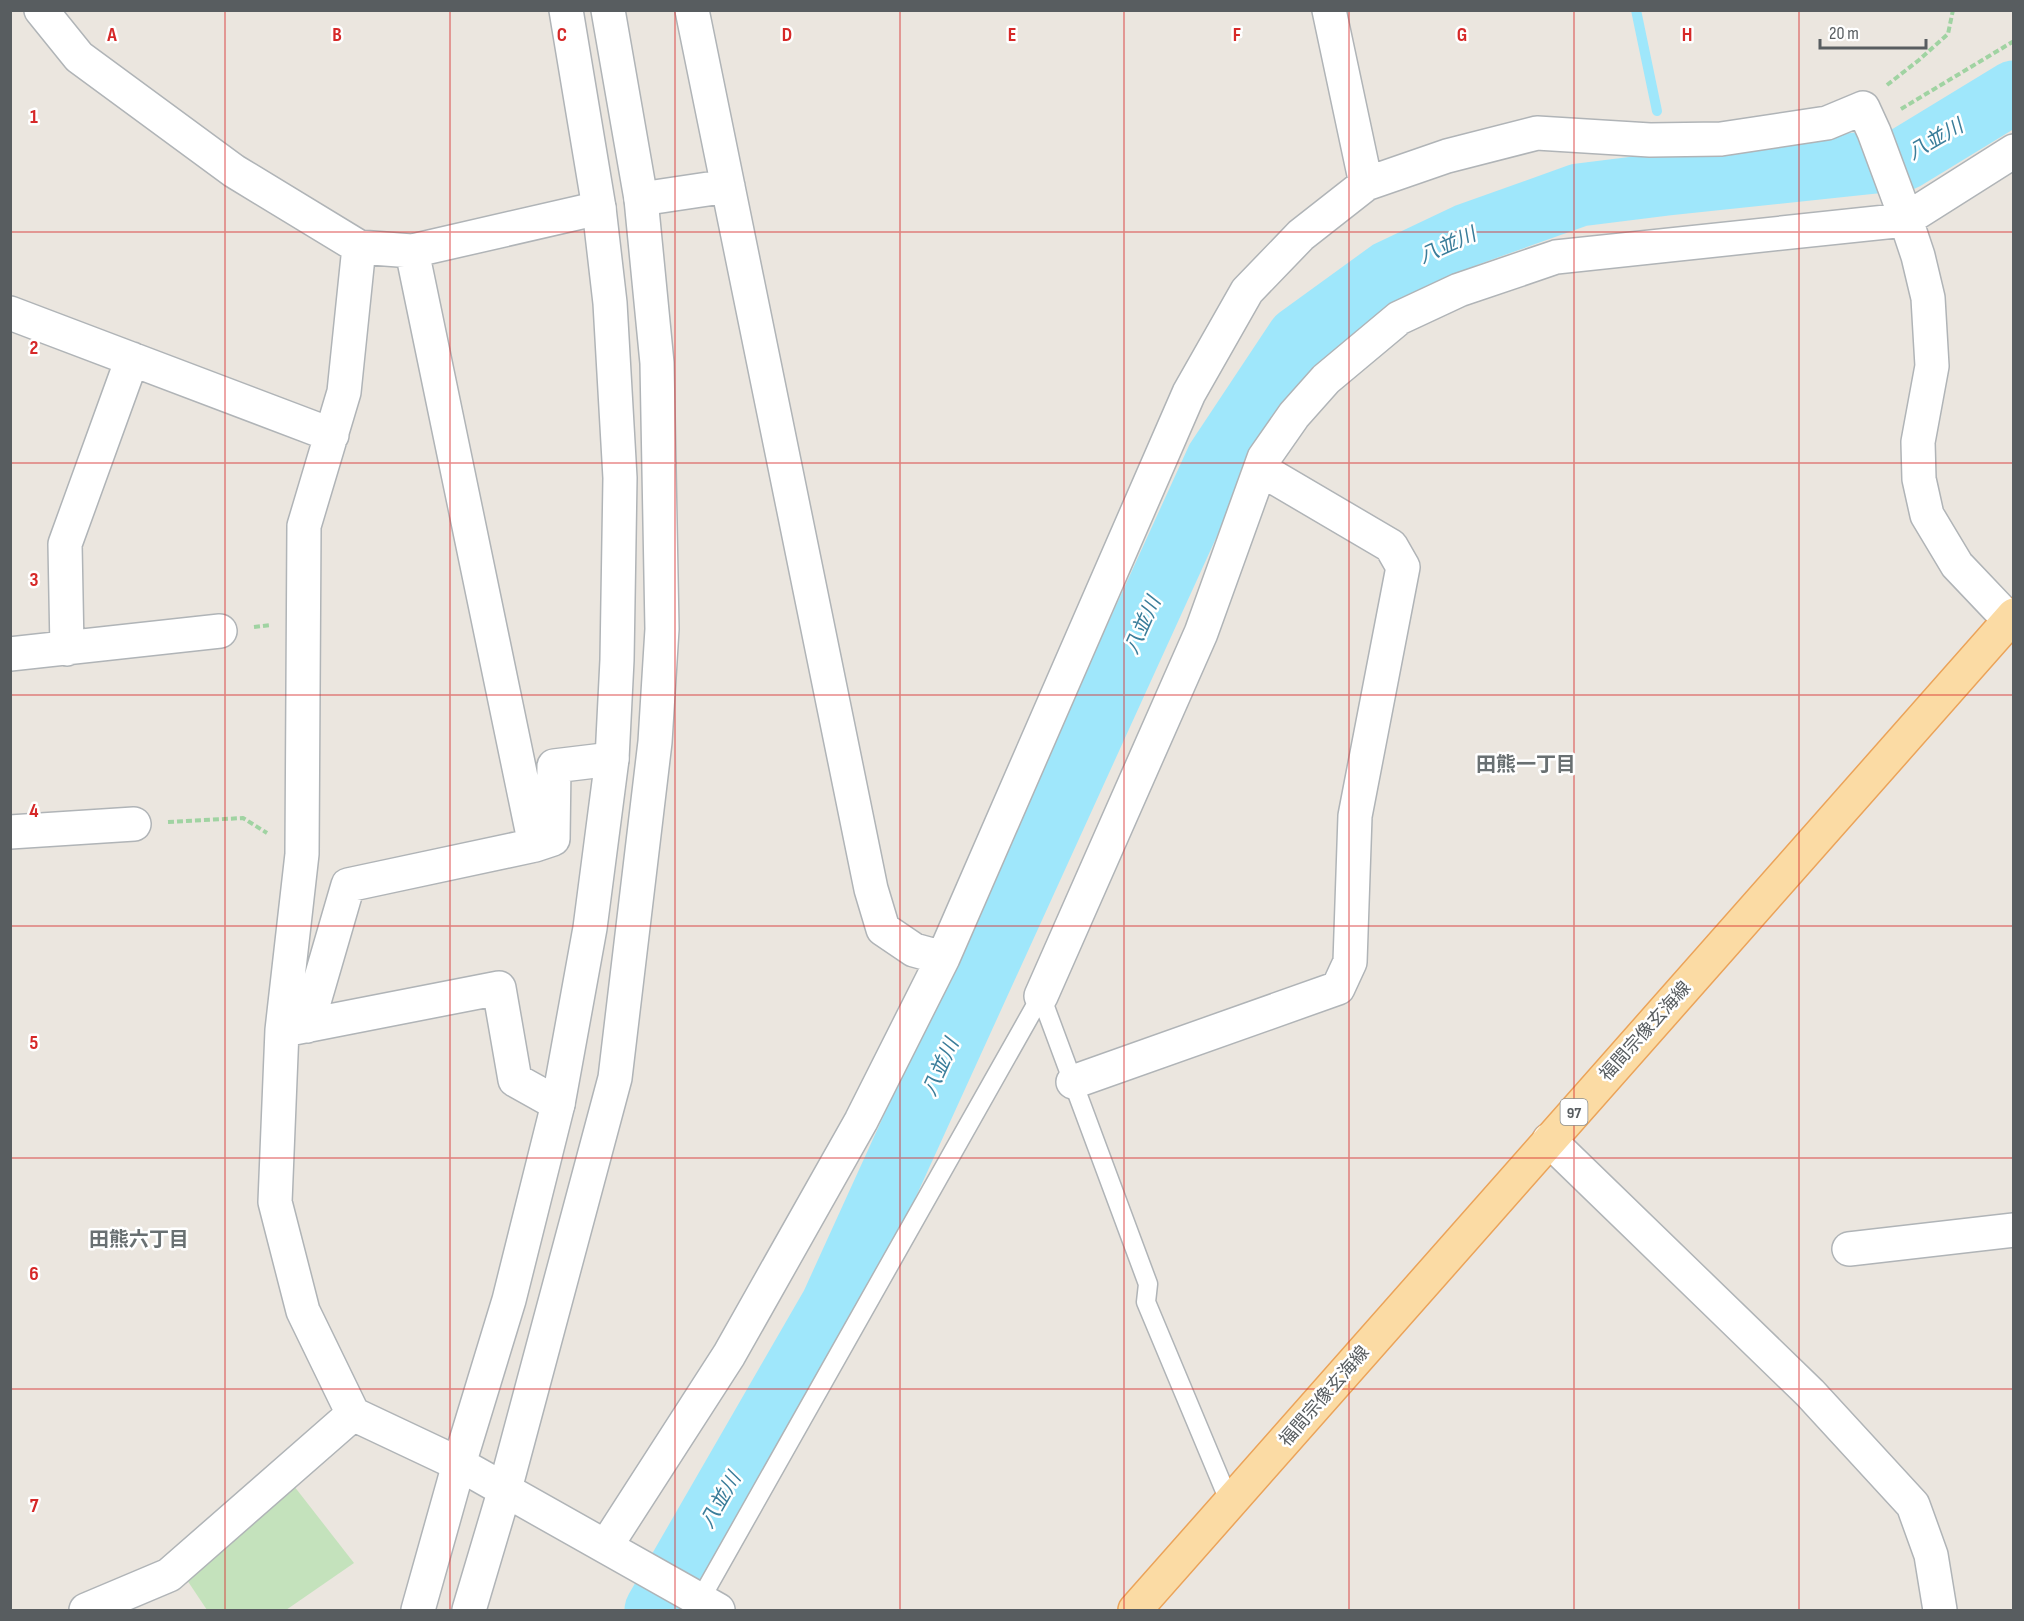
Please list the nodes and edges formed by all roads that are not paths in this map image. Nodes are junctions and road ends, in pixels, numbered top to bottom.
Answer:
1 (41, 10) edge
2 (566, 10) edge
3 (608, 10) edge
4 (692, 10) edge
5 (1329, 10) edge
6 (2013, 151) edge
7 (1366, 184) junction
8 (728, 186) junction
9 (641, 199) junction
10 (599, 208) junction
11 (1903, 211) junction
12 (359, 247) junction
13 (412, 251) junction
14 (15, 323) edge
15 (132, 359) junction
16 (332, 435) junction
17 (1260, 469) junction
18 (2012, 620) edge
19 (220, 632) road end
20 (67, 649) junction
21 (10, 654) edge
22 (612, 759) junction
23 (134, 824) road end
24 (10, 831) edge
25 (535, 845) junction
26 (943, 958) junction
27 (1041, 996) junction
28 (295, 1028) junction
29 (1073, 1082) junction
30 (558, 1104) junction
31 (1549, 1140) junction
32 (2013, 1230) edge
33 (1849, 1249) dead end
34 (353, 1414) junction
35 (459, 1464) junction
36 (505, 1489) junction
37 (1230, 1503) junction
38 (614, 1551) junction
39 (700, 1600) edge
40 (86, 1611) edge
41 (418, 1611) edge
42 (469, 1611) edge
43 (1135, 1611) edge
44 (1940, 1611) edge

1 - 12 street
2 - 10 street
3 - 9 street
4 - 8 street
5 - 7 street
6 - 11 street
7 - 11 street
7 - 26 street
8 - 9 street
8 - 26 street
9 - 36 street
10 - 13 street
10 - 22 street
11 - 17 street
11 - 18 street
12 - 13 street
12 - 16 street
13 - 25 street
14 - 15 street
15 - 16 street
15 - 20 street
16 - 28 street
17 - 27 street
17 - 29 street
18 - 31 main road, 福間宗像玄海線 / 97
19 - 20 street
20 - 21 street
22 - 25 street
22 - 30 street
23 - 24 street
25 - 28 street
26 - 38 street
27 - 29 lane
27 - 39 lane
28 - 30 street
28 - 34 street
29 - 37 lane
30 - 35 street
31 - 37 main road, 福間宗像玄海線 / 97
31 - 44 street
32 - 33 street
34 - 35 street
34 - 40 street
35 - 36 street
35 - 41 street
36 - 38 street
36 - 42 street
37 - 43 main road, 福間宗像玄海線 / 97
38 - 39 street

